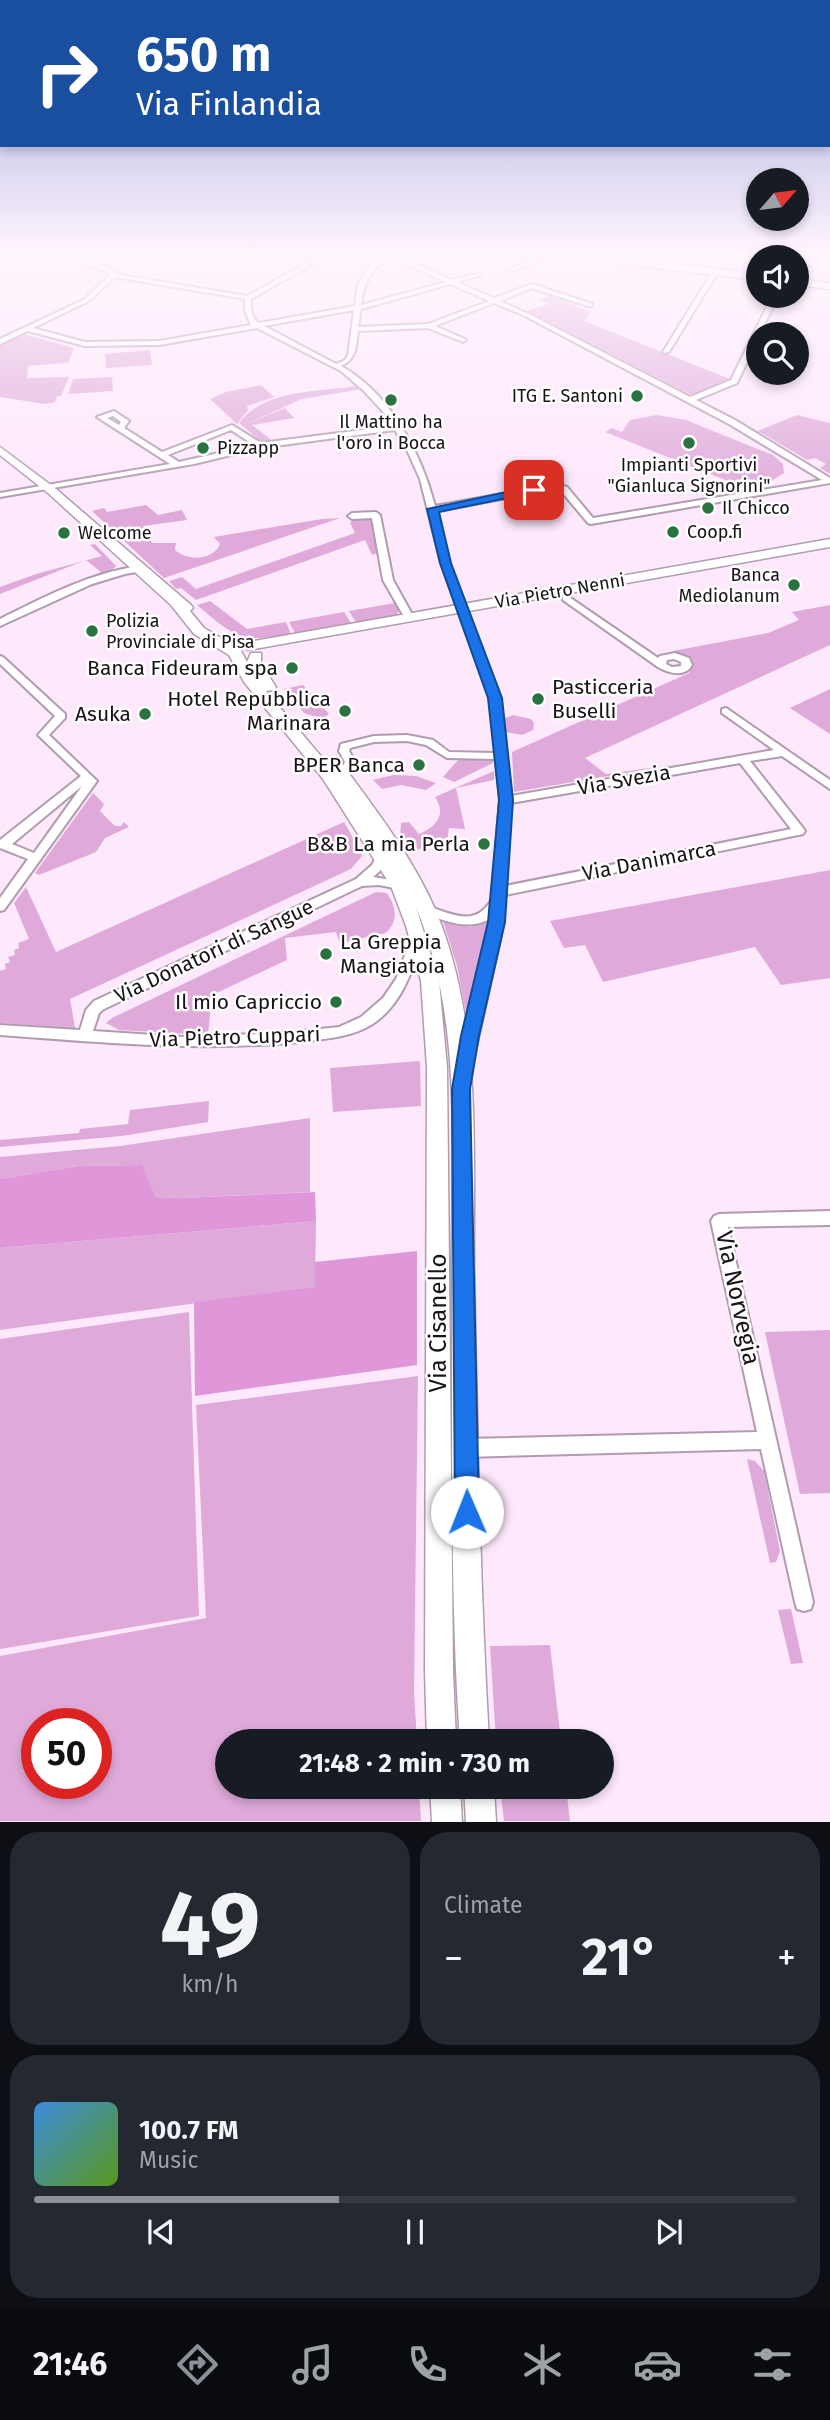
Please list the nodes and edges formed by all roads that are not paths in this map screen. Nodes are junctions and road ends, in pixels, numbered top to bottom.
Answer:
1 (55, 336) edge
2 (196, 336) edge
3 (277, 336) edge
4 (355, 336) edge
5 (453, 336) edge
6 (565, 336) edge
7 (676, 336) edge
8 (756, 336) edge
9 (463, 340) dead end
10 (666, 352) dead end
11 (336, 366) junction
12 (690, 400) junction
13 (397, 428) junction
14 (120, 429) dead end
15 (197, 442) joint
16 (260, 446) junction
17 (0, 450) edge
18 (161, 455) junction
19 (179, 465) junction
20 (830, 481) edge
21 (48, 487) junction
22 (0, 495) edge
23 (433, 509) junction
24 (352, 516) dead end
25 (830, 543) edge
26 (830, 551) edge
27 (139, 569) junction
28 (566, 598) junction
29 (462, 612) junction
30 (409, 618) junction
31 (0, 623) edge
32 (247, 652) junction
33 (0, 659) edge
34 (661, 665) dead end
35 (726, 711) dead end
36 (784, 752) junction
37 (502, 756) junction
38 (743, 759) junction
39 (343, 775) junction
40 (87, 777) junction
41 (830, 785) edge
42 (506, 800) junction
43 (1, 844) edge
44 (382, 857) junction
45 (36, 858) junction
46 (360, 882) junction
47 (399, 885) junction
48 (498, 896) junction
49 (0, 906) edge
50 (418, 909) junction
51 (418, 935) junction
52 (0, 1030) edge
53 (85, 1036) junction
54 (461, 1089) junction
55 (830, 1218) edge
56 (769, 1440) junction
57 (465, 1448) junction
58 (804, 1602) dead end
59 (441, 1729) edge
60 (474, 1729) edge
61 (446, 1799) edge
62 (479, 1799) edge
63 (447, 1822) edge
64 (481, 1822) edge

1 - 2 street
3 - 11 street, Via Cisanello
4 - 11 street
5 - 9 street
6 - 12 street
7 - 10 street
8 - 12 street
11 - 13 street, Via Cisanello
12 - 20 street
13 - 16 street
13 - 23 street, Via Cisanello
14 - 18 street
15 - 16 street
15 - 18 street
16 - 19 street
17 - 21 main road
18 - 19 street
19 - 21 street
20 - 23 street
21 - 22 street
21 - 27 main road
23 - 29 street, Via Cisanello
24 - 30 street
25 - 29 main road, Via Pietro Nenni
26 - 28 main road, Via Pietro Nenni
27 - 31 street
27 - 32 main road
28 - 29 main road, Via Pietro Nenni
28 - 34 street
29 - 30 main road, Via Pietro Nenni
29 - 32 main road, Via Pietro Nenni
29 - 37 street, Via Cisanello
30 - 32 main road, Via Pietro Nenni
32 - 39 main road
32 - 44 main road
33 - 40 street
35 - 36 street
36 - 38 street, Via Svezia
36 - 41 street
37 - 39 street
37 - 42 street, Via Cisanello
38 - 42 street, Via Svezia
38 - 48 street, Via Danimarca
39 - 50 main road
40 - 43 street
40 - 45 street
42 - 48 street, Via Cisanello
43 - 45 street
44 - 46 street, Via Donatori di Sangue
44 - 47 main road
45 - 49 street
46 - 47 street, Via Donatori di Sangue
46 - 53 street, Via Donatori di Sangue
47 - 50 main road
48 - 50 street
48 - 54 street, Via Cisanello
50 - 51 main road, Via Cisanello
50 - 54 main road, Via Cisanello
51 - 53 street, Via Pietro Cuppari
51 - 59 main road, Via Cisanello
52 - 53 street, Via Pietro Cuppari
54 - 57 main road, Via Cisanello
55 - 56 street, Via Norvegia
56 - 57 street
56 - 58 street, Via Norvegia
57 - 60 main road, Via Cisanello
61 - 63 main road
62 - 64 main road

